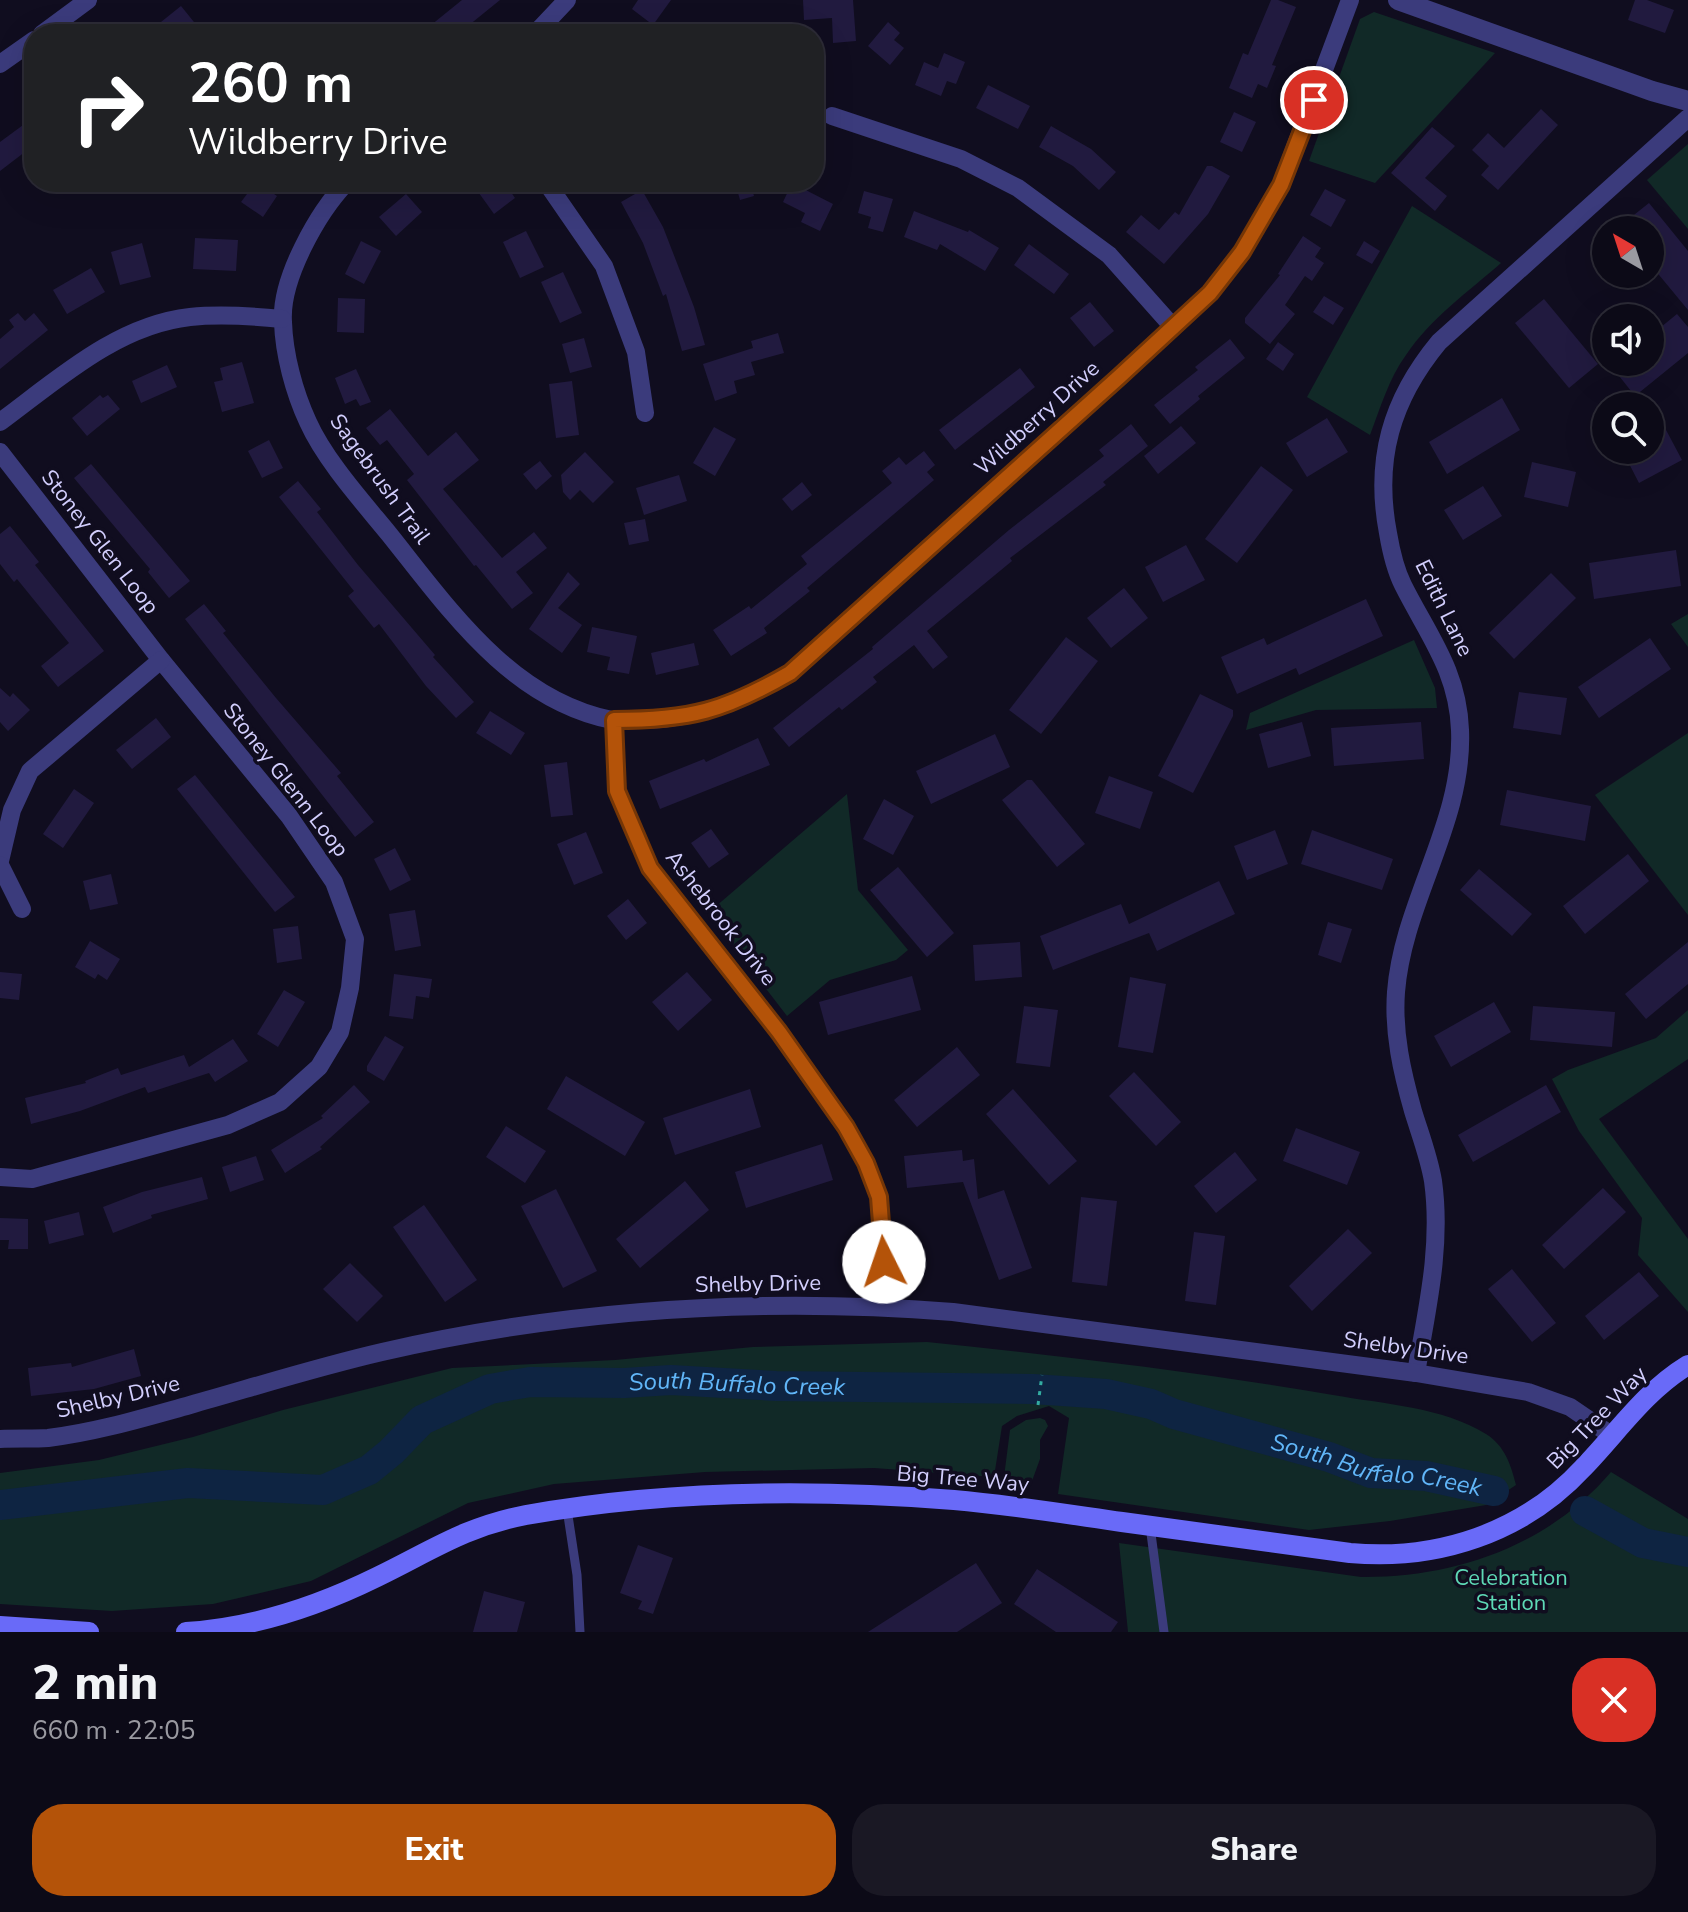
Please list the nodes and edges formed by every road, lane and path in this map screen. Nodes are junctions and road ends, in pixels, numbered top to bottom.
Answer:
1 (88, 0) edge
2 (567, 0) edge
3 (1350, 0) edge
4 (1398, 0) edge
5 (56, 24) edge
6 (544, 24) edge
7 (24, 47) edge
8 (0, 64) edge
9 (1688, 101) edge
10 (832, 116) dead end
11 (1688, 118) edge
12 (337, 192) edge
13 (553, 192) edge
14 (282, 319) junction
15 (1173, 327) junction
16 (645, 413) dead end
17 (0, 422) edge
18 (0, 452) edge
19 (161, 660) junction
20 (614, 720) junction
21 (0, 863) edge
22 (22, 909) dead end
23 (0, 1177) edge
24 (879, 1306) junction
25 (1688, 1365) edge
26 (1416, 1373) junction
27 (1042, 1375) dead end
28 (1038, 1405) dead end
29 (1611, 1435) junction
30 (0, 1439) edge
31 (567, 1509) junction
32 (1150, 1526) junction
33 (0, 1626) edge
34 (236, 1629) edge
35 (89, 1632) edge
36 (186, 1632) edge
37 (580, 1632) edge
38 (1164, 1632) edge

1 - 5 street
2 - 6 street
3 - 15 street, Wildberry Drive
4 - 9 street
7 - 8 street
10 - 15 street
11 - 26 street, Edith Lane
12 - 14 street, Sagebrush Trail
13 - 16 street
14 - 17 street
14 - 20 street, Sagebrush Trail
15 - 20 street, Wildberry Drive
18 - 19 street, Stoney Glen Loop
19 - 21 street
19 - 23 street, Stoney Glenn Loop
20 - 24 street, Ashebrook Drive
21 - 22 street
24 - 26 street, Shelby Drive
24 - 30 street, Shelby Drive
25 - 29 main road, Big Tree Way
26 - 29 street, Shelby Drive
27 - 28 path
29 - 32 main road, Big Tree Way
31 - 32 main road, Big Tree Way
31 - 34 main road, Big Tree Way
31 - 37 lane
32 - 38 lane
33 - 35 main road
34 - 36 main road, Big Tree Way

